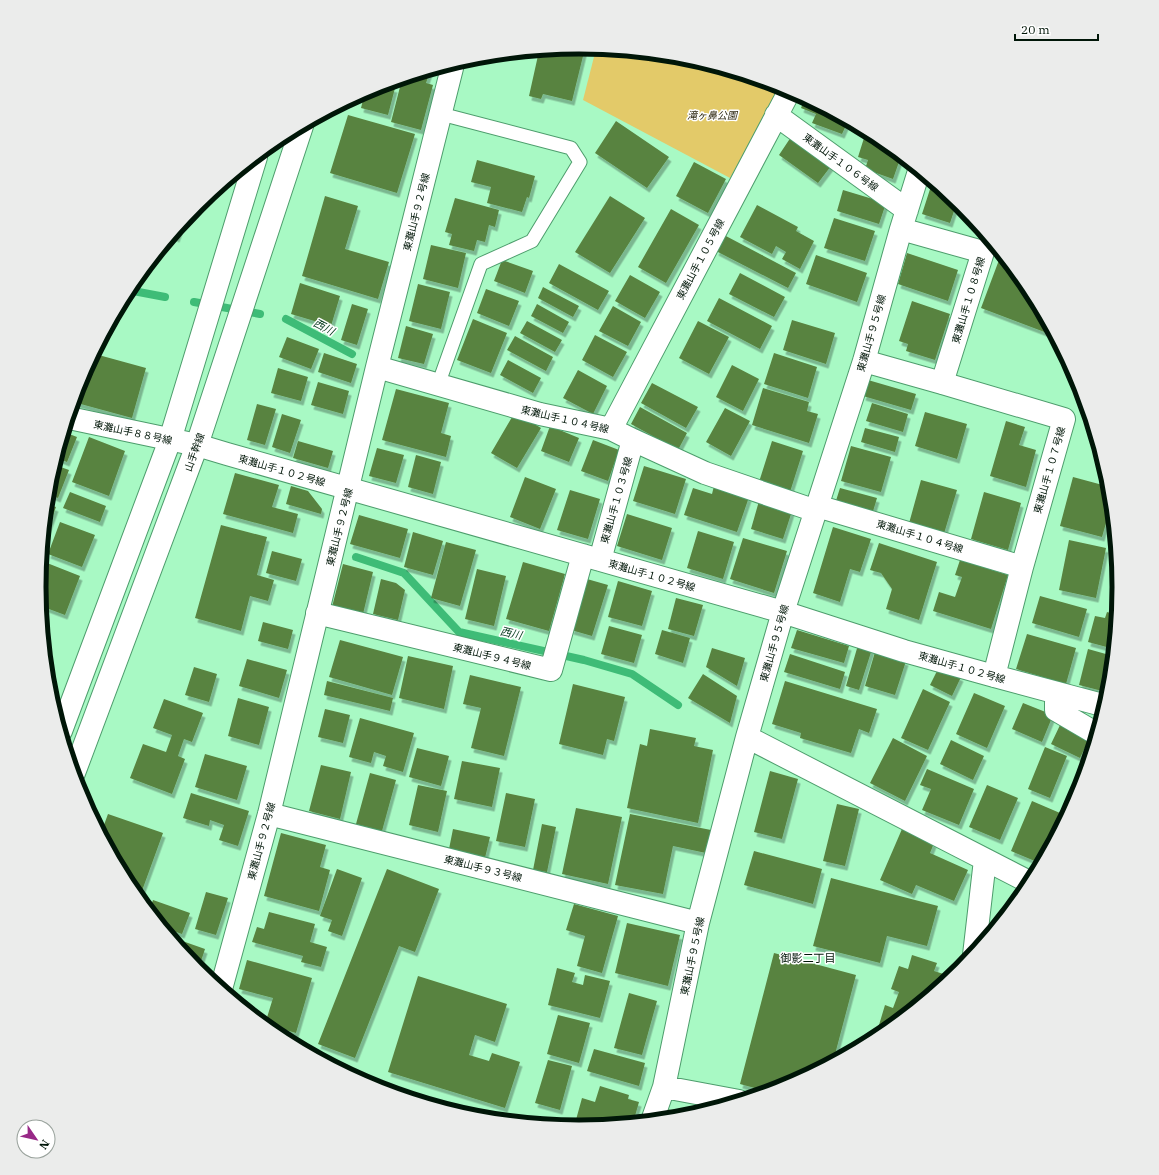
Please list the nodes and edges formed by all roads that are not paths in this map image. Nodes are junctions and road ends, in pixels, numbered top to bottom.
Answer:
1 (452, 70) edge
2 (787, 96) edge
3 (440, 114) junction
4 (776, 115) junction
5 (300, 134) edge
6 (253, 165) edge
7 (918, 175) edge
8 (904, 219) junction
9 (864, 361) junction
10 (376, 367) junction
11 (942, 383) junction
12 (438, 385) junction
13 (73, 419) edge
14 (611, 428) junction
15 (170, 440) junction
16 (633, 440) junction
17 (197, 445) junction
18 (348, 489) junction
19 (817, 508) junction
20 (591, 558) junction
21 (1022, 567) junction
22 (783, 612) junction
23 (317, 613) junction
24 (994, 676) junction
25 (1056, 693) junction
26 (1100, 704) edge
27 (64, 724) edge
28 (1093, 732) edge
29 (747, 737) junction
30 (77, 766) edge
31 (269, 814) junction
32 (985, 860) junction
33 (1025, 880) edge
34 (698, 923) junction
35 (975, 945) edge
36 (222, 984) edge
37 (664, 1087) junction
38 (730, 1099) edge
39 (654, 1115) edge

1 - 3 street, 東灘山手９２号線
2 - 4 street, 東灘山手１０５号線
3 - 10 street, 東灘山手９２号線
3 - 12 lane
4 - 8 street, 東灘山手１０６号線
4 - 14 street, 東灘山手１０５号線
5 - 17 street, 山手幹線
6 - 15 street
7 - 8 street, 東灘山手９５号線
8 - 9 street, 東灘山手９５号線
8 - 11 street, 東灘山手１０８号線
9 - 11 street, 東灘山手１０７号線
9 - 19 street, 東灘山手９５号線
10 - 12 street, 東灘山手１０４号線
10 - 18 street, 東灘山手９２号線
11 - 21 street, 東灘山手１０７号線
12 - 14 street, 東灘山手１０４号線
13 - 15 street, 東灘山手８８号線
14 - 16 street, 東灘山手１０４号線
15 - 17 street, 東灘山手８８号線
15 - 27 street
16 - 19 street, 東灘山手１０４号線
16 - 20 street, 東灘山手１０３号線
17 - 18 street, 東灘山手１０２号線
17 - 30 street, 山手幹線
18 - 20 street, 東灘山手１０２号線
18 - 23 street, 東灘山手９２号線
19 - 21 street, 東灘山手１０４号線
19 - 22 street, 東灘山手９５号線
20 - 22 street, 東灘山手１０２号線
20 - 23 street, 東灘山手９４号線
21 - 24 street, 東灘山手１０７号線
22 - 24 street, 東灘山手１０２号線
22 - 29 street, 東灘山手９５号線
23 - 31 street, 東灘山手９２号線
24 - 25 street, 東灘山手１０２号線
25 - 26 street, 東灘山手１０２号線
25 - 28 street
29 - 32 street
29 - 34 street, 東灘山手９５号線
31 - 34 street, 東灘山手９３号線
31 - 36 street, 東灘山手９２号線
32 - 33 street
32 - 35 street
34 - 37 street, 東灘山手９５号線
37 - 38 street
37 - 39 street, 東灘山手９５号線

